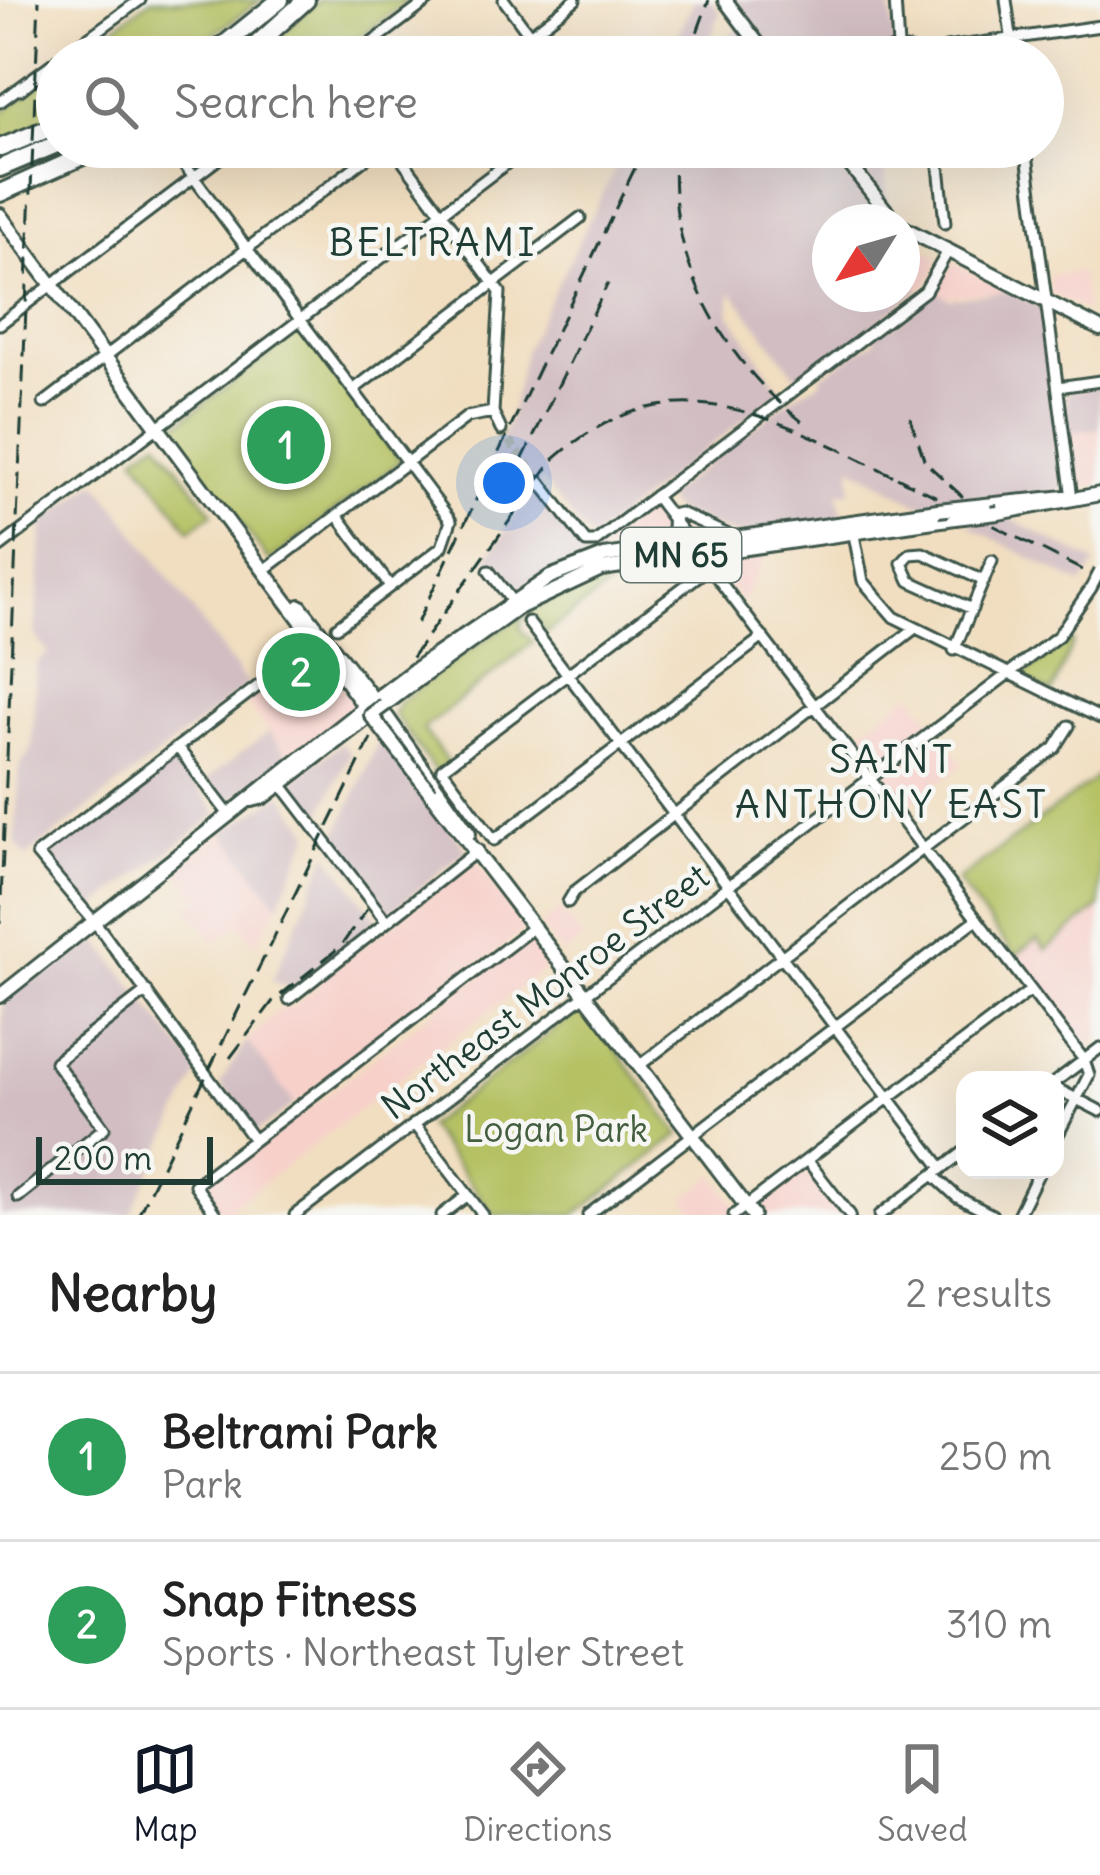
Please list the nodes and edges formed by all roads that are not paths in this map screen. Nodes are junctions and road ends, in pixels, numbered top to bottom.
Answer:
1 (140, 0) edge
2 (280, 0) edge
3 (306, 0) edge
4 (429, 0) edge
5 (504, 0) edge
6 (575, 0) edge
7 (725, 0) edge
8 (895, 0) edge
9 (1006, 0) edge
10 (1100, 26) edge
11 (241, 33) junction
12 (530, 35) joint
13 (90, 36) edge
14 (235, 36) edge
15 (237, 36) edge
16 (266, 36) edge
17 (381, 36) edge
18 (752, 36) edge
19 (897, 36) edge
20 (1011, 36) edge
21 (1026, 36) edge
22 (36, 75) edge
23 (0, 102) edge
24 (36, 133) edge
25 (0, 148) edge
26 (36, 152) edge
27 (0, 167) edge
28 (56, 168) edge
29 (186, 168) edge
30 (206, 168) edge
31 (353, 168) edge
32 (408, 168) edge
33 (501, 168) edge
34 (853, 168) edge
35 (939, 168) edge
36 (1029, 168) edge
37 (193, 178) junction
38 (0, 193) edge
39 (883, 204) edge
40 (442, 213) junction
41 (0, 215) edge
42 (580, 218) dead end
43 (945, 223) dead end
44 (920, 236) edge
45 (247, 249) junction
46 (948, 251) junction
47 (495, 284) junction
48 (52, 285) junction
49 (1046, 302) junction
50 (301, 320) junction
51 (0, 324) edge
52 (1100, 329) edge
53 (106, 357) junction
54 (1100, 381) edge
55 (1058, 387) junction
56 (353, 390) junction
57 (44, 404) dead end
58 (493, 412) junction
59 (160, 427) junction
60 (501, 430) tunnel mouth
61 (407, 462) junction
62 (540, 482) tunnel mouth
63 (1100, 494) edge
64 (655, 496) junction
65 (1072, 498) junction
66 (337, 515) junction
67 (672, 518) junction
68 (852, 526) junction
69 (733, 537) junction
70 (0, 547) edge
71 (695, 547) junction
72 (653, 548) junction
73 (992, 560) dead end
74 (710, 567) junction
75 (489, 571) dead end
76 (1100, 571) edge
77 (268, 572) junction
78 (983, 581) junction
79 (390, 586) junction
80 (514, 604) junction
81 (972, 609) junction
82 (528, 622) dead end
83 (337, 627) dead end
84 (914, 629) junction
85 (763, 638) junction
86 (316, 642) junction
87 (954, 650) junction
88 (568, 674) junction
89 (349, 676) junction
90 (1006, 676) junction
91 (373, 707) junction
92 (816, 707) junction
93 (1100, 718) edge
94 (1069, 726) dead end
95 (621, 745) junction
96 (178, 748) junction
97 (287, 775) junction
98 (870, 778) junction
99 (674, 815) junction
100 (230, 816) junction
101 (924, 849) junction
102 (478, 850) junction
103 (728, 886) junction
104 (568, 902) dead end
105 (977, 919) junction
106 (92, 922) junction
107 (386, 922) junction
108 (535, 926) junction
109 (782, 957) junction
110 (0, 986) edge
111 (1031, 990) junction
112 (147, 992) junction
113 (586, 994) junction
114 (0, 995) edge
115 (289, 999) dead end
116 (836, 1027) junction
117 (1100, 1048) edge
118 (1084, 1060) junction
119 (640, 1064) junction
120 (1064, 1077) edge
121 (1064, 1091) edge
122 (890, 1098) junction
123 (1076, 1099) junction
124 (1100, 1111) edge
125 (1064, 1122) edge
126 (414, 1124) junction
127 (693, 1136) junction
128 (254, 1140) junction
129 (956, 1158) edge
130 (808, 1160) junction
131 (938, 1172) junction
132 (1036, 1179) edge
133 (468, 1195) junction
134 (18, 1197) dead end
135 (904, 1197) junction
136 (750, 1210) edge
137 (216, 1215) edge
138 (295, 1215) edge
139 (442, 1215) edge
140 (483, 1215) edge
141 (588, 1215) edge
142 (734, 1215) edge
143 (850, 1215) edge
144 (880, 1215) edge
145 (895, 1215) edge
146 (992, 1215) edge
147 (1018, 1215) edge

1 - 13 street
2 - 11 highway
3 - 16 highway
4 - 17 street
5 - 12 street
6 - 12 street
7 - 18 main road
8 - 19 street
9 - 20 street
10 - 21 street
11 - 14 highway
11 - 15 highway
22 - 23 street
24 - 25 highway
26 - 27 highway
28 - 38 highway
29 - 37 street
30 - 37 street
31 - 45 street
32 - 40 street
33 - 40 street
34 - 39 main road
35 - 43 street
36 - 49 street
37 - 45 street
37 - 48 street
40 - 47 street
40 - 50 street
41 - 48 main road
42 - 47 street
44 - 46 main road
45 - 50 street
45 - 53 street
46 - 49 main road
46 - 64 street
47 - 56 street
47 - 58 street
48 - 51 street
48 - 53 main road
49 - 52 main road
49 - 55 street
50 - 56 street
50 - 59 street
53 - 57 street
53 - 59 main road
54 - 55 street
55 - 65 street
56 - 61 street
58 - 60 street
58 - 61 street
59 - 70 street
59 - 77 main road
61 - 66 street
61 - 79 street
62 - 64 street
63 - 65 main road, MN 65
64 - 67 street
65 - 68 main road, MN 65, bridge
65 - 68 main road, MN 65, bridge
66 - 77 street
66 - 79 street
67 - 69 street
67 - 71 street
67 - 72 main road
68 - 69 main road, MN 65
68 - 71 main road, MN 65
68 - 84 street
69 - 71 main road, MN 65
71 - 72 main road, MN 65
71 - 74 street
71 - 80 main road, MN 65
72 - 80 main road, MN 65
73 - 78 street
74 - 85 street
74 - 88 street
75 - 80 street
76 - 90 street, Northeast Monroe Street, bridge
77 - 86 main road
77 - 89 main road
78 - 81 street
78 - 81 street
79 - 83 street
80 - 91 main road, MN 65, bridge
81 - 87 street
82 - 88 street
84 - 87 street
84 - 92 street
85 - 92 street
85 - 95 street
86 - 89 main road
86 - 96 street
87 - 90 street
88 - 95 street
88 - 95 street
89 - 91 main road
90 - 93 street
90 - 98 street, Northeast Monroe Street
91 - 97 main road, MN 65
91 - 102 main road, bridge
92 - 98 street
92 - 99 street
94 - 101 street
95 - 99 street
96 - 100 street
96 - 106 street
97 - 100 main road, MN 65
97 - 107 street
98 - 101 street
98 - 103 street, Northeast Monroe Street
99 - 103 street
99 - 104 street
100 - 106 main road, MN 65
101 - 105 street
101 - 109 street
102 - 107 street
102 - 108 main road
103 - 109 street
103 - 113 street, Northeast Monroe Street
105 - 111 street
105 - 116 street
106 - 110 main road, MN 65
106 - 112 street
106 - 114 main road, MN 65
107 - 115 street
108 - 113 main road
108 - 128 street
109 - 116 street
109 - 119 street
111 - 118 street
111 - 122 street
112 - 128 street
112 - 134 street
113 - 119 main road
113 - 126 street, Northeast Monroe Street
116 - 122 street
116 - 127 street
117 - 118 street
118 - 120 street
118 - 123 street
119 - 127 main road
121 - 123 street
122 - 130 street
122 - 131 street
123 - 124 street
123 - 125 street
126 - 133 street
126 - 138 street, Northeast Monroe Street
127 - 136 main road
127 - 141 street
128 - 137 street
129 - 131 street
130 - 136 street
130 - 143 street
131 - 135 street
131 - 146 street
132 - 147 street
133 - 139 street
133 - 140 street
135 - 144 street
135 - 145 street
136 - 142 street

